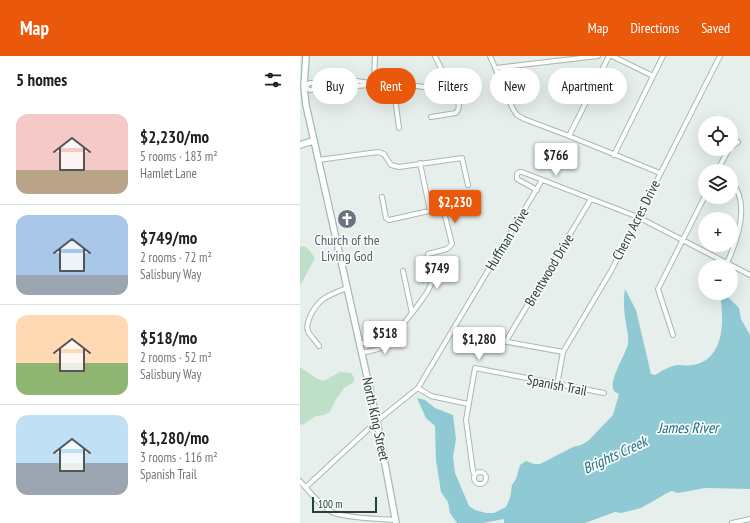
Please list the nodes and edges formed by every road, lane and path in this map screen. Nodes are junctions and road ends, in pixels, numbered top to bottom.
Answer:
1 (306, 56) edge
2 (375, 56) edge
3 (435, 56) edge
4 (490, 56) edge
5 (598, 56) edge
6 (608, 56) edge
7 (612, 56) edge
8 (663, 56) edge
9 (720, 56) edge
10 (375, 68) edge
11 (442, 68) edge
12 (496, 68) joint
13 (653, 76) junction
14 (366, 85) edge
15 (304, 87) junction
16 (396, 104) edge
17 (459, 104) edge
18 (511, 104) edge
19 (432, 117) dead end
20 (399, 128) dead end
21 (568, 136) junction
22 (313, 141) junction
23 (300, 145) edge
24 (614, 154) junction
25 (318, 160) junction
26 (420, 164) junction
27 (660, 173) junction
28 (542, 180) junction
29 (468, 185) dead end
30 (738, 186) edge
31 (537, 190) junction
32 (742, 191) dead end
33 (382, 197) dead end
34 (591, 199) junction
35 (701, 204) edge
36 (451, 206) dead end
37 (443, 208) junction
38 (430, 211) junction
39 (638, 217) junction
40 (746, 224) dead end
41 (682, 241) junction
42 (721, 260) edge
43 (728, 260) edge
44 (738, 269) edge
45 (403, 271) dead end
46 (750, 275) edge
47 (347, 288) junction
48 (412, 313) junction
49 (452, 332) junction
50 (395, 334) junction
51 (673, 335) dead end
52 (506, 341) junction
53 (359, 344) junction
54 (319, 346) dead end
55 (563, 352) junction
56 (361, 353) junction
57 (557, 385) junction
58 (418, 388) junction
59 (604, 393) dead end
60 (468, 404) junction
61 (377, 421) junction
62 (475, 475) dead end
63 (300, 481) edge
64 (306, 487) junction
65 (750, 519) edge
66 (396, 522) edge
67 (732, 523) edge

1 - 15 main road, North King Street
2 - 10 street
3 - 11 street
4 - 12 street
5 - 12 street
6 - 21 street
7 - 13 street
8 - 13 street
9 - 27 street, Cherry Acres Drive
13 - 24 street
14 - 15 street
15 - 22 main road, North King Street
16 - 20 street
17 - 19 street
18 - 21 street
21 - 24 street
22 - 23 main road
22 - 25 main road, North King Street
24 - 27 street
25 - 26 street
25 - 47 main road, North King Street
26 - 29 street
26 - 38 street
27 - 39 street, Cherry Acres Drive
28 - 31 street, Huffman Drive
28 - 31 street
28 - 34 street
30 - 32 street
31 - 49 street, Huffman Drive
33 - 38 street
34 - 39 street
34 - 52 street, Brentwood Drive
35 - 41 street
36 - 37 street
37 - 38 street
37 - 48 street
39 - 41 street
39 - 55 street, Cherry Acres Drive
40 - 43 street
41 - 42 street
41 - 51 street
44 - 46 street
45 - 48 street
47 - 53 main road, North King Street
47 - 54 street
48 - 50 street
49 - 52 street
49 - 58 street, Huffman Drive
50 - 53 street
50 - 56 street
52 - 55 street
53 - 56 main road, North King Street
55 - 57 street, Cherry Acres Drive
56 - 61 main road, North King Street
57 - 59 street, Spanish Trail
57 - 60 street, Spanish Trail
58 - 60 street
58 - 61 street, Huffman Drive
60 - 62 street, Spanish Trail
61 - 64 street, Huffman Drive
61 - 66 main road, North King Street
63 - 64 street
64 - 66 street
65 - 67 street

